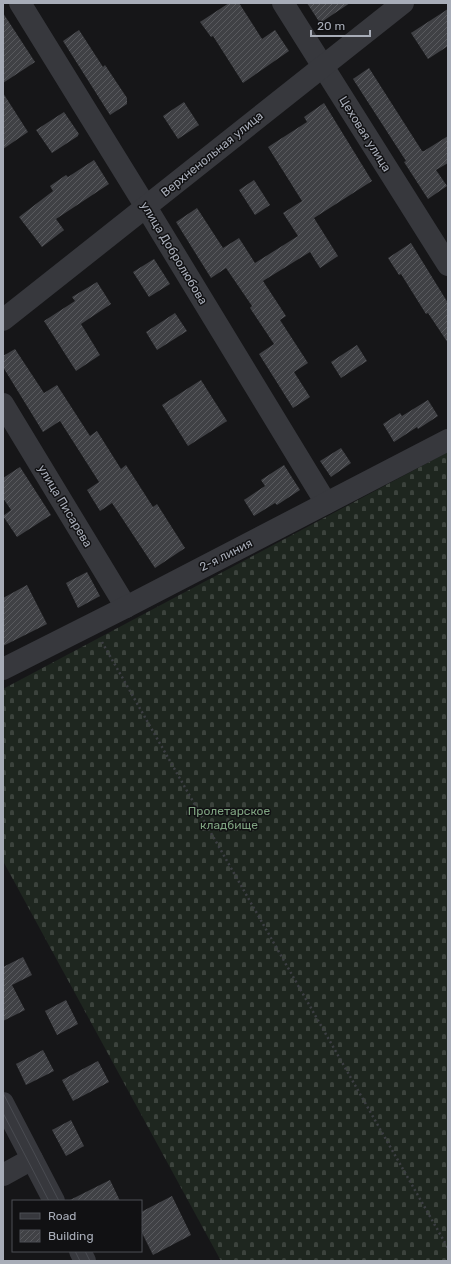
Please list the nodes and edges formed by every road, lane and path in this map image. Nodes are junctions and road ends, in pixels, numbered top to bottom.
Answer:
1 (20, 3) edge
2 (283, 3) edge
3 (403, 3) edge
4 (322, 66) junction
5 (146, 207) junction
6 (448, 265) edge
7 (3, 320) edge
8 (3, 404) edge
9 (448, 440) edge
10 (326, 503) junction
11 (126, 607) junction
12 (92, 625) junction
13 (3, 669) edge
14 (3, 1103) edge
15 (32, 1159) junction
16 (3, 1175) edge
17 (53, 1200) edge
18 (448, 1248) edge
19 (80, 1252) edge
20 (85, 1261) edge

1 - 5 street, улица Добролюбова
2 - 4 street, Цеховая улица
3 - 4 street, Верхненольная улица
4 - 5 street, Верхненольная улица
4 - 6 street, Цеховая улица
5 - 7 street, Верхненольная улица
5 - 10 street, улица Добролюбова
8 - 11 street, улица Писарева
9 - 10 street, 2-я линия
10 - 11 street, 2-я линия
11 - 12 street, 2-я линия
12 - 13 street, 2-я линия
12 - 18 path
14 - 15 street
15 - 16 street
15 - 17 street
19 - 20 street

